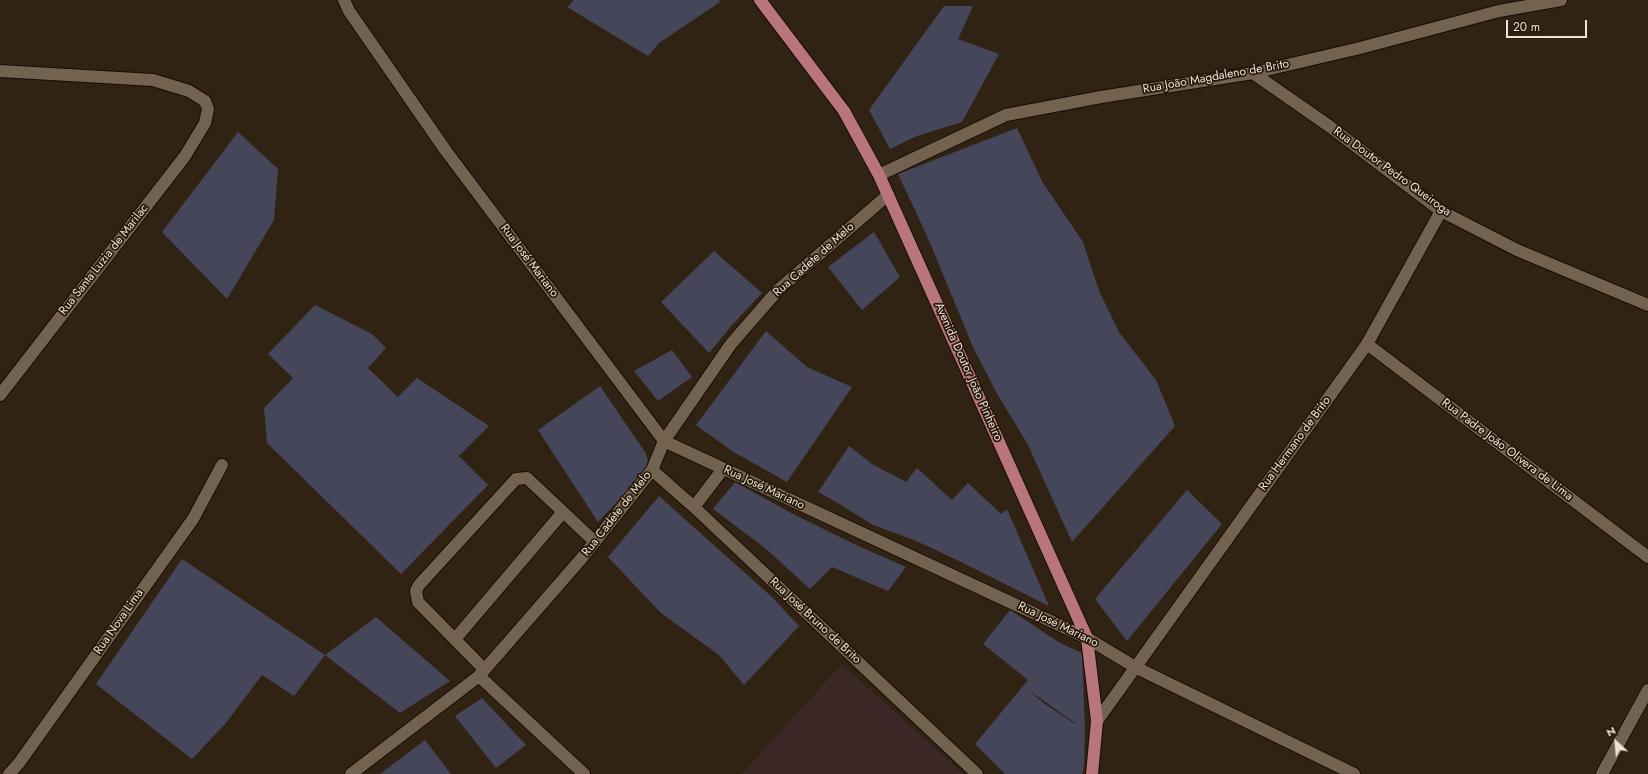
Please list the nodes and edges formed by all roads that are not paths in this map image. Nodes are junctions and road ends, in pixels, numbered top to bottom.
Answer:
1 (344, 0) edge
2 (760, 0) edge
3 (1561, 0) edge
4 (0, 71) edge
5 (1253, 73) junction
6 (879, 175) junction
7 (888, 195) junction
8 (1441, 211) junction
9 (1648, 305) edge
10 (1367, 344) junction
11 (0, 395) edge
12 (664, 441) junction
13 (222, 465) dead end
14 (724, 469) junction
15 (652, 470) junction
16 (694, 507) junction
17 (563, 512) junction
18 (595, 542) junction
19 (1648, 557) edge
20 (1088, 638) junction
21 (455, 639) junction
22 (1135, 667) junction
23 (482, 672) junction
24 (1648, 690) edge
25 (1097, 721) junction
26 (8, 774) edge
27 (351, 774) edge
28 (584, 774) edge
29 (977, 774) edge
30 (1092, 774) edge
31 (1354, 774) edge
32 (1602, 774) edge

1 - 12 street, Rua José Mariano
2 - 6 main road, Avenida Doutor João Pinheiro
3 - 5 street, Rua João Magdaleno de Brito
4 - 11 street, Rua Santa Luzia de Marilac
5 - 6 street, Rua João Magdaleno de Brito
5 - 8 street, Rua Doutor Pedro Queiroga
6 - 7 main road, Avenida Doutor João Pinheiro
7 - 12 street, Rua Cadete de Melo
7 - 20 main road, Avenida Doutor João Pinheiro
8 - 9 street, Rua Doutor Pedro Queiroga
8 - 10 street, Rua Hermano de Brito
10 - 19 street, Rua Padre João Olivera de Lima
10 - 22 street, Rua Hermano de Brito
12 - 14 street, Rua José Mariano
12 - 15 street, Rua Cadete de Melo
13 - 26 street, Rua Nova Lima
14 - 16 street
14 - 20 street, Rua José Mariano
15 - 16 street, Rua José Bruno de Brito
15 - 18 street, Rua Cadete de Melo
16 - 29 street, Rua José Bruno de Brito
17 - 18 street
17 - 21 street
17 - 21 street
18 - 23 street, Rua Cadete de Melo
20 - 22 street, Rua José Mariano
20 - 25 main road, Avenida Doutor João Pinheiro
21 - 23 street
22 - 25 street, Rua Hermano de Brito
22 - 31 street, Rua José Mariano
23 - 27 street, Rua Cadete de Melo
23 - 28 street
24 - 32 street
25 - 30 main road, Avenida Doutor João Pinheiro

